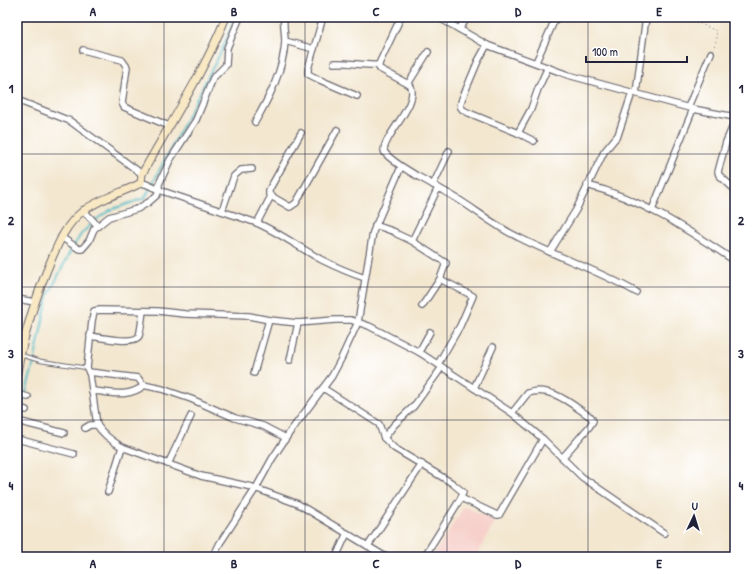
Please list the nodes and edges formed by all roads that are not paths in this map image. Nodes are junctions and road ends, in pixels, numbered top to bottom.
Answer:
1 (226, 17) edge
2 (240, 17) edge
3 (284, 17) edge
4 (323, 17) edge
5 (401, 17) edge
6 (438, 17) edge
7 (468, 17) edge
8 (556, 17) edge
9 (646, 17) edge
10 (459, 29) junction
11 (285, 41) junction
12 (487, 45) junction
13 (314, 49) junction
14 (83, 50) dead end
15 (428, 52) dead end
16 (711, 53) road end
17 (536, 62) junction
18 (334, 63) dead end
19 (378, 65) junction
20 (548, 67) junction
21 (408, 84) junction
22 (634, 93) junction
23 (357, 96) dead end
24 (17, 100) edge
25 (690, 108) junction
26 (735, 117) edge
27 (735, 121) edge
28 (255, 122) dead end
29 (169, 126) junction
30 (338, 130) dead end
31 (301, 132) dead end
32 (518, 133) junction
33 (534, 142) dead end
34 (449, 151) dead end
35 (401, 167) junction
36 (252, 169) dead end
37 (142, 174) junction
38 (143, 183) junction
39 (588, 185) junction
40 (435, 186) junction
41 (732, 187) dead end
42 (159, 190) junction
43 (271, 196) junction
44 (652, 210) junction
45 (222, 211) junction
46 (85, 212) junction
47 (257, 223) junction
48 (97, 225) junction
49 (375, 225) junction
50 (63, 238) junction
51 (412, 241) junction
52 (550, 252) junction
53 (735, 261) edge
54 (365, 278) junction
55 (440, 279) junction
56 (636, 292) dead end
57 (17, 299) edge
58 (35, 302) junction
59 (422, 306) dead end
60 (142, 311) junction
61 (269, 320) junction
62 (358, 322) junction
63 (298, 323) junction
64 (430, 332) dead end
65 (90, 336) junction
66 (493, 347) dead end
67 (419, 352) junction
68 (21, 356) edge
69 (290, 360) dead end
70 (440, 365) junction
71 (88, 370) junction
72 (17, 372) edge
73 (254, 373) dead end
74 (145, 385) junction
75 (323, 388) junction
76 (474, 388) junction
77 (92, 391) junction
78 (19, 395) edge
79 (27, 397) dead end
80 (512, 413) junction
81 (191, 416) dead end
82 (20, 422) edge
83 (97, 425) junction
84 (85, 428) dead end
85 (64, 433) dead end
86 (286, 438) junction
87 (384, 438) junction
88 (18, 439) edge
89 (544, 439) junction
90 (122, 447) junction
91 (74, 454) dead end
92 (563, 457) junction
93 (168, 464) junction
94 (422, 464) junction
95 (256, 488) junction
96 (108, 492) dead end
97 (461, 498) junction
98 (347, 533) junction
99 (664, 533) dead end
100 (368, 546) junction
101 (213, 557) edge
102 (336, 557) edge
103 (386, 557) edge
104 (424, 557) edge

1 - 29 main road
2 - 42 street
3 - 11 street
4 - 13 street
5 - 19 street
6 - 10 street
7 - 10 street
8 - 17 street
9 - 22 street
10 - 12 street
11 - 13 street
11 - 28 street
12 - 17 street
12 - 32 street
13 - 23 street
14 - 29 street
15 - 21 street
16 - 25 street
17 - 20 street
18 - 19 street
19 - 21 street
20 - 22 street
20 - 32 street
21 - 35 street
22 - 25 street
22 - 39 street
24 - 37 street
25 - 26 street
25 - 44 street
27 - 41 street
29 - 37 main road
30 - 43 street
31 - 43 street
32 - 33 street
34 - 40 street
35 - 40 street
35 - 49 street
36 - 45 street
37 - 38 main road
38 - 42 street
38 - 46 main road
39 - 44 street
39 - 52 street
40 - 51 street
40 - 52 street
42 - 45 street
42 - 48 street
43 - 47 street
44 - 53 street
45 - 47 street
46 - 48 street
46 - 50 main road
47 - 54 street
48 - 50 street
49 - 51 street
49 - 54 street
50 - 58 main road
51 - 55 street
52 - 56 street
54 - 62 street
55 - 59 street
55 - 70 street
57 - 58 street
58 - 68 main road
60 - 61 street
60 - 65 street
60 - 65 street
61 - 63 street
61 - 73 street
62 - 63 street
62 - 67 street
62 - 75 street
63 - 69 street
64 - 67 street
65 - 71 street
66 - 76 street
67 - 70 street
68 - 71 lane
68 - 72 main road
70 - 76 street
70 - 87 street
71 - 74 street
71 - 77 street
74 - 77 street
74 - 86 street
75 - 86 street
75 - 87 street
76 - 80 street
77 - 83 street
78 - 79 street
80 - 89 street
80 - 92 street
81 - 93 street
82 - 85 street
83 - 84 street
83 - 90 street
86 - 95 street
87 - 94 street
88 - 91 street
89 - 92 street
89 - 97 street
90 - 93 street
90 - 96 street
92 - 99 street
93 - 95 street
94 - 97 street
94 - 100 street
95 - 98 street
95 - 101 street
97 - 104 street
98 - 100 street
98 - 102 street
100 - 103 street

